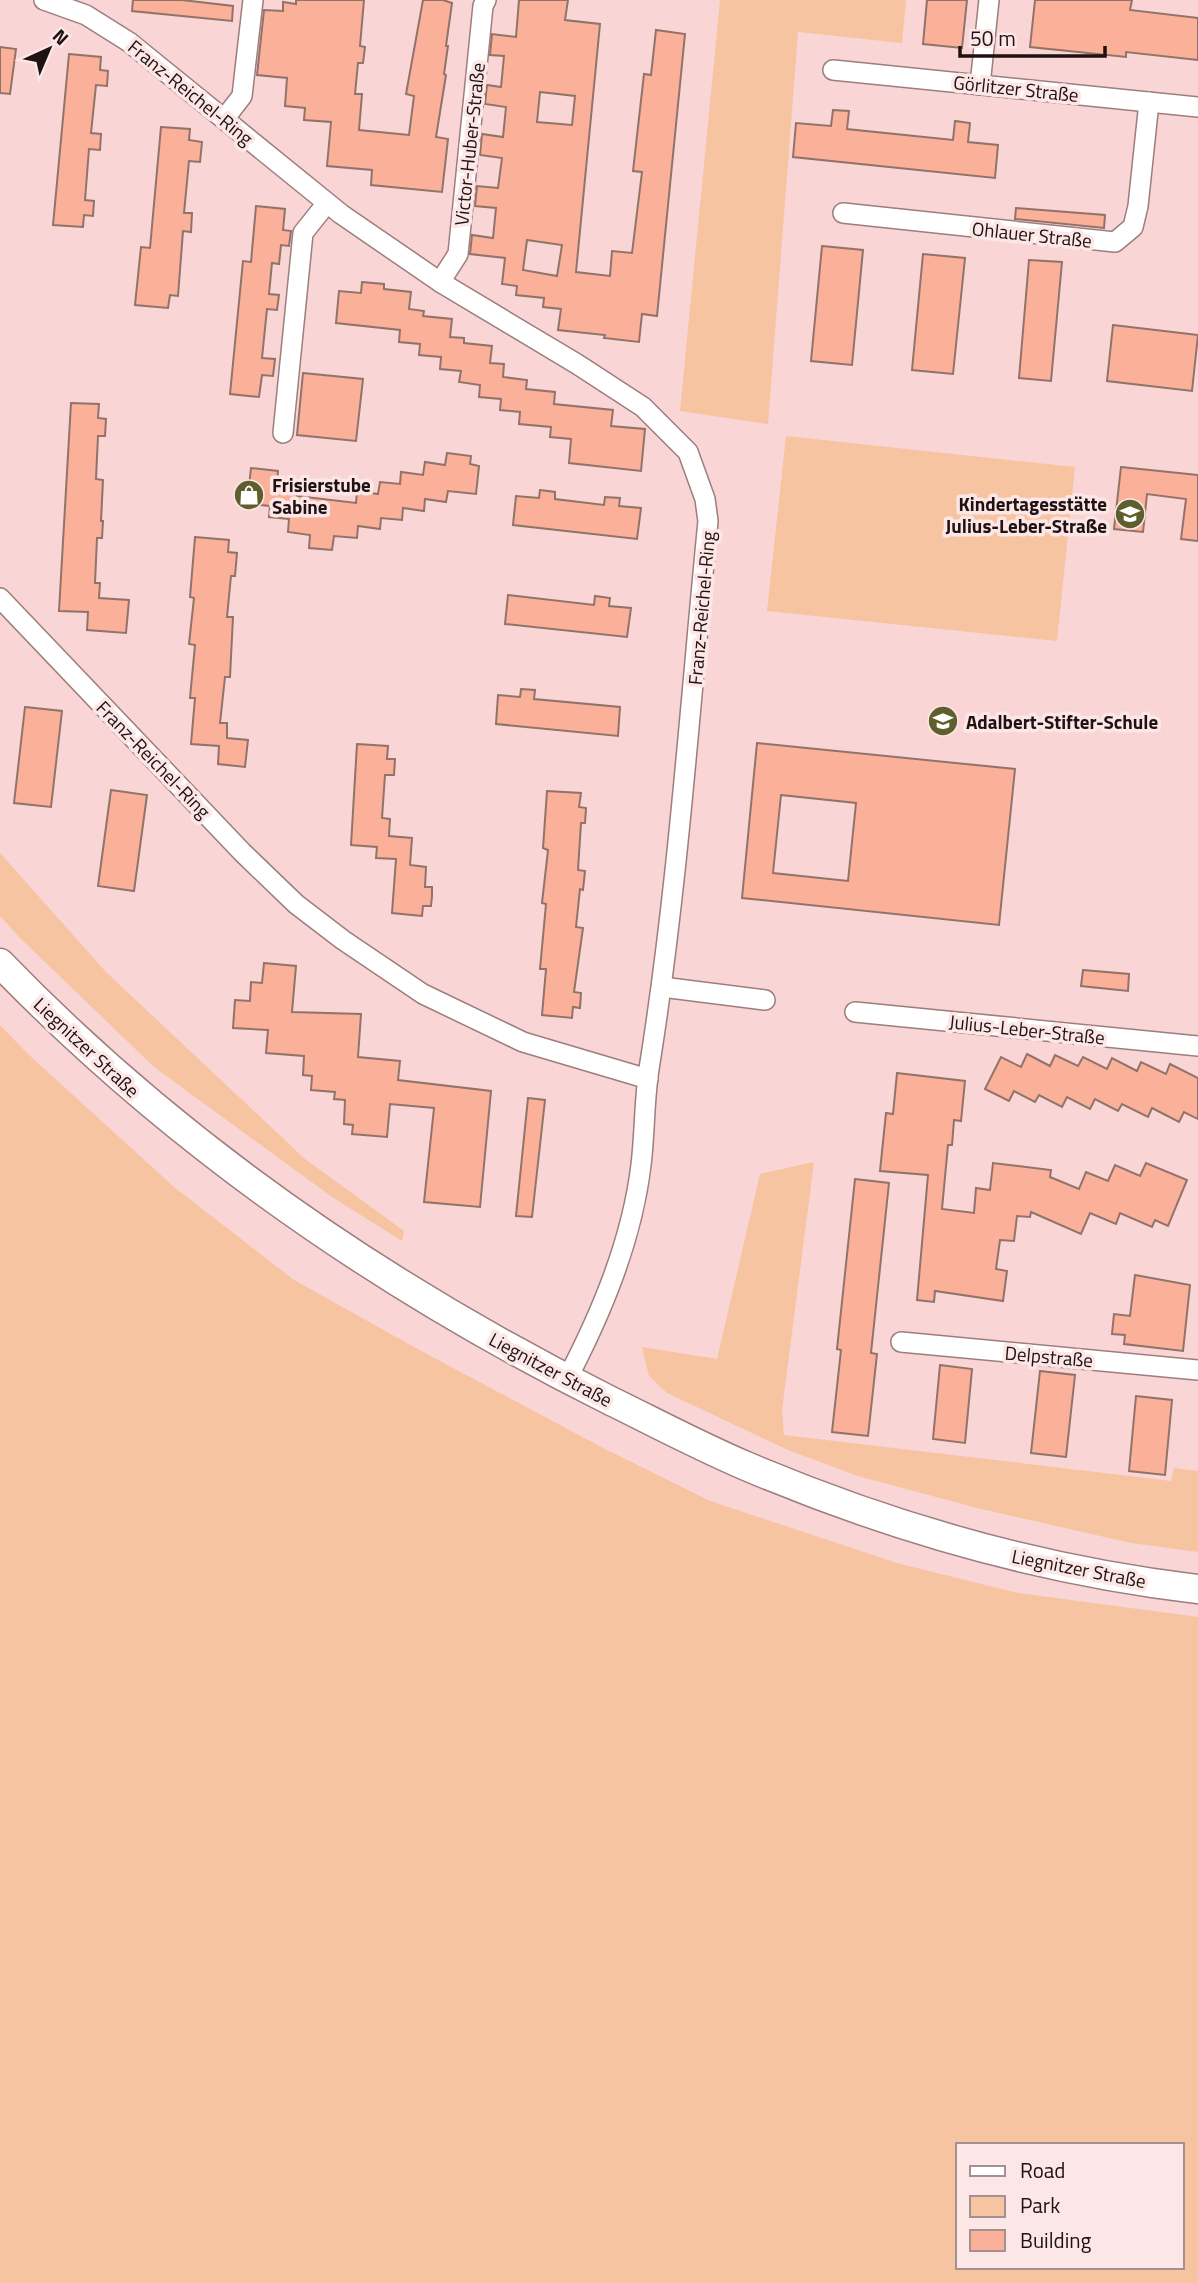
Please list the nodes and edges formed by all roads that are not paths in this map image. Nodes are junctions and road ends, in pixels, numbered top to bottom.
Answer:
1 (44, 0) edge
2 (253, 0) edge
3 (486, 0) edge
4 (989, 0) edge
5 (833, 70) dead end
6 (980, 85) junction
7 (1149, 102) junction
8 (1198, 107) edge
9 (225, 118) junction
10 (327, 203) junction
11 (843, 213) dead end
12 (440, 282) junction
13 (283, 433) dead end
14 (0, 598) edge
15 (0, 963) edge
16 (662, 987) junction
17 (765, 1000) dead end
18 (855, 1012) dead end
19 (1198, 1046) edge
20 (648, 1079) junction
21 (901, 1342) dead end
22 (1198, 1370) edge
23 (567, 1379) junction
24 (1198, 1589) edge

1 - 9 street, Franz-Reichel-Ring
2 - 9 street
3 - 12 street, Victor-Huber-Straße
4 - 6 street
5 - 6 street, Görlitzer Straße
6 - 7 street, Görlitzer Straße
7 - 8 street, Görlitzer Straße
7 - 11 street, Ohlauer Straße
9 - 10 street, Franz-Reichel-Ring
10 - 12 street, Franz-Reichel-Ring
10 - 13 street
12 - 16 street, Franz-Reichel-Ring
14 - 20 street, Franz-Reichel-Ring
15 - 23 main road, Liegnitzer Straße
16 - 17 street
16 - 20 street, Franz-Reichel-Ring
18 - 19 street, Julius-Leber-Straße
20 - 23 street, Franz-Reichel-Ring
21 - 22 street, Delpstraße
23 - 24 main road, Liegnitzer Straße

